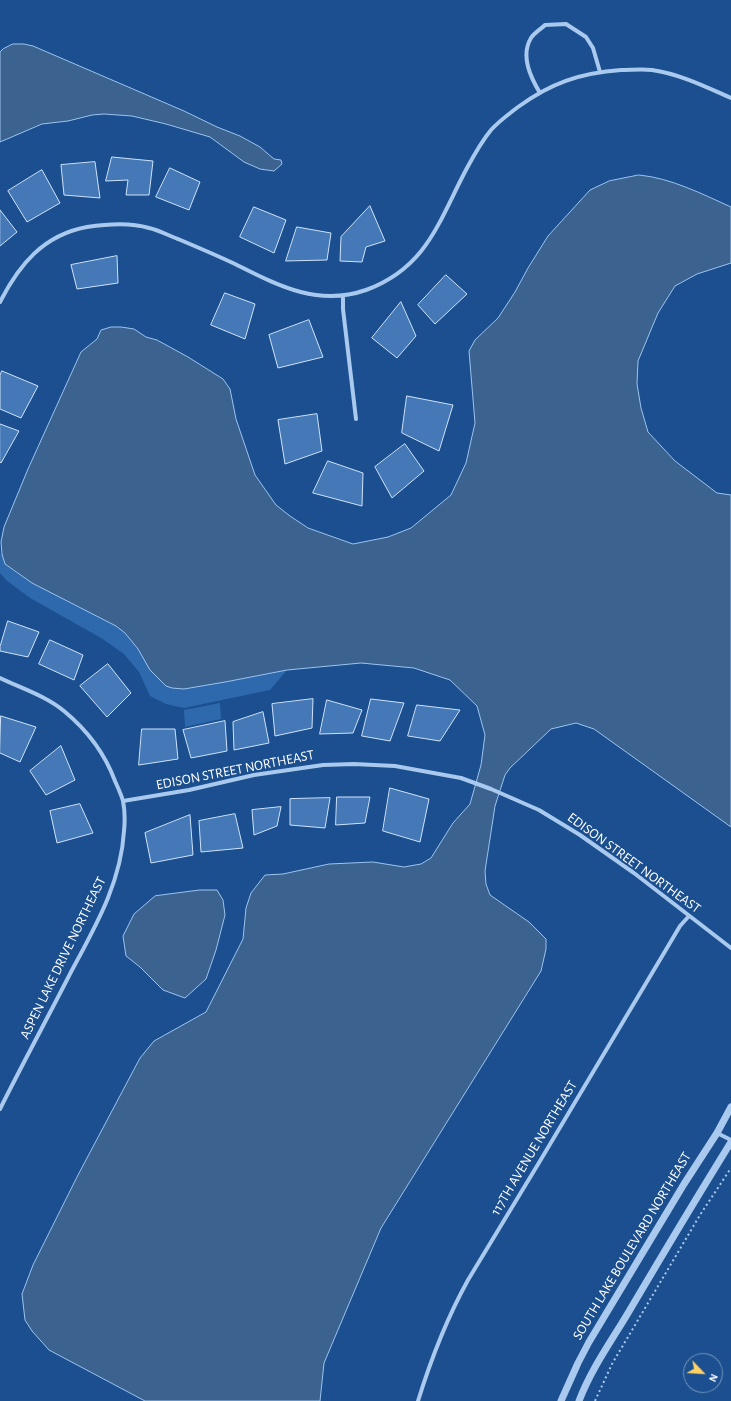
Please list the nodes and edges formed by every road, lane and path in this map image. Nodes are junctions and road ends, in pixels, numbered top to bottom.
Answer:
1 (600, 72) junction
2 (540, 93) junction
3 (731, 98) edge
4 (343, 296) junction
5 (0, 302) edge
6 (356, 420) dead end
7 (0, 678) edge
8 (123, 801) junction
9 (689, 916) junction
10 (731, 948) edge
11 (731, 1107) edge
12 (0, 1109) edge
13 (717, 1133) junction
14 (731, 1141) edge
15 (731, 1168) edge
16 (418, 1401) edge
17 (561, 1401) edge
18 (579, 1401) edge
19 (596, 1401) edge

1 - 2 street
1 - 2 street
1 - 3 street
2 - 4 street
4 - 5 street
4 - 6 street
7 - 8 street, ASPEN LAKE DRIVE NORTHEAST
8 - 9 street, EDISON STREET NORTHEAST
8 - 12 street, ASPEN LAKE DRIVE NORTHEAST
9 - 10 street, EDISON STREET NORTHEAST
9 - 16 street, 117TH AVENUE NORTHEAST
11 - 13 street, SOUTH LAKE BOULEVARD NORTHEAST
13 - 14 street
13 - 17 street, SOUTH LAKE BOULEVARD NORTHEAST
14 - 18 street
15 - 19 path

